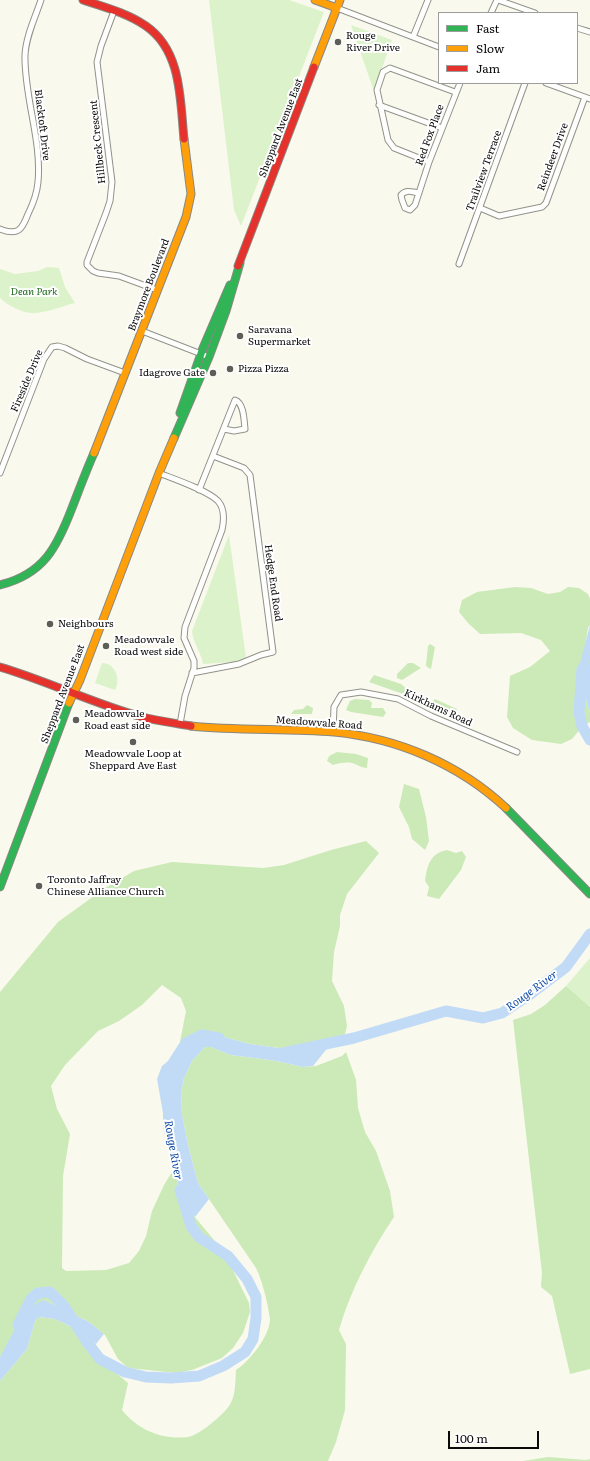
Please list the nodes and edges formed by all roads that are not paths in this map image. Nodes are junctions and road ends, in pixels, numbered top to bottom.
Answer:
1 (41, 0) edge
2 (83, 0) edge
3 (315, 0) edge
4 (340, 0) edge
5 (428, 0) edge
6 (497, 0) edge
7 (337, 8) junction
8 (114, 11) junction
9 (491, 12) edge
10 (532, 12) edge
11 (578, 28) edge
12 (590, 32) edge
13 (413, 37) junction
14 (438, 46) edge
15 (459, 84) edge
16 (525, 84) edge
17 (549, 84) edge
18 (455, 92) junction
19 (587, 98) edge
20 (379, 106) junction
21 (442, 128) junction
22 (429, 162) junction
23 (419, 193) dead end
24 (480, 208) junction
25 (0, 229) edge
26 (240, 263) junction
27 (460, 264) dead end
28 (157, 290) junction
29 (142, 331) junction
30 (201, 354) junction
31 (209, 357) junction
32 (125, 373) junction
33 (224, 429) junction
34 (172, 442) junction
35 (213, 456) junction
36 (0, 472) edge
37 (159, 473) junction
38 (199, 490) junction
39 (0, 585) edge
40 (0, 667) edge
41 (192, 673) junction
42 (73, 692) junction
43 (180, 724) junction
44 (333, 732) junction
45 (517, 752) dead end
46 (0, 887) edge
47 (590, 894) edge

1 - 25 street, Blacktoft Drive
2 - 8 main road, Braymore Boulevard
3 - 7 main road
4 - 7 main road, Sheppard Avenue East
5 - 13 street
6 - 9 street
6 - 10 street
7 - 13 street
7 - 26 main road, Sheppard Avenue East
8 - 28 main road, Braymore Boulevard
8 - 28 street, Hillbeck Crescent
11 - 12 street
13 - 14 street
15 - 18 street, Red Fox Place
16 - 24 street, Trailview Terrace
17 - 19 street
18 - 20 street
18 - 21 street, Red Fox Place
19 - 24 street, Reindeer Drive
20 - 21 street
20 - 22 street
21 - 22 street, Red Fox Place
22 - 23 street, Red Fox Place
24 - 27 street, Trailview Terrace
26 - 30 main road, Sheppard Avenue East
26 - 31 main road, Sheppard Avenue East
28 - 29 main road, Braymore Boulevard
29 - 30 street
29 - 32 main road, Braymore Boulevard
30 - 31 street
30 - 34 main road, Sheppard Avenue East
31 - 34 main road, Sheppard Avenue East
32 - 36 street, Fireside Drive
32 - 39 main road, Braymore Boulevard
33 - 33 street
33 - 35 street
34 - 37 main road, Sheppard Avenue East
35 - 38 street
35 - 41 street, Hedge End Road
37 - 38 street
37 - 42 main road, Sheppard Avenue East
38 - 41 street
40 - 42 main road, Meadowvale Road
41 - 43 street
42 - 43 main road, Meadowvale Road
42 - 46 main road, Sheppard Avenue East
43 - 44 main road, Meadowvale Road
44 - 45 street, Kirkhams Road
44 - 47 main road, Meadowvale Road

